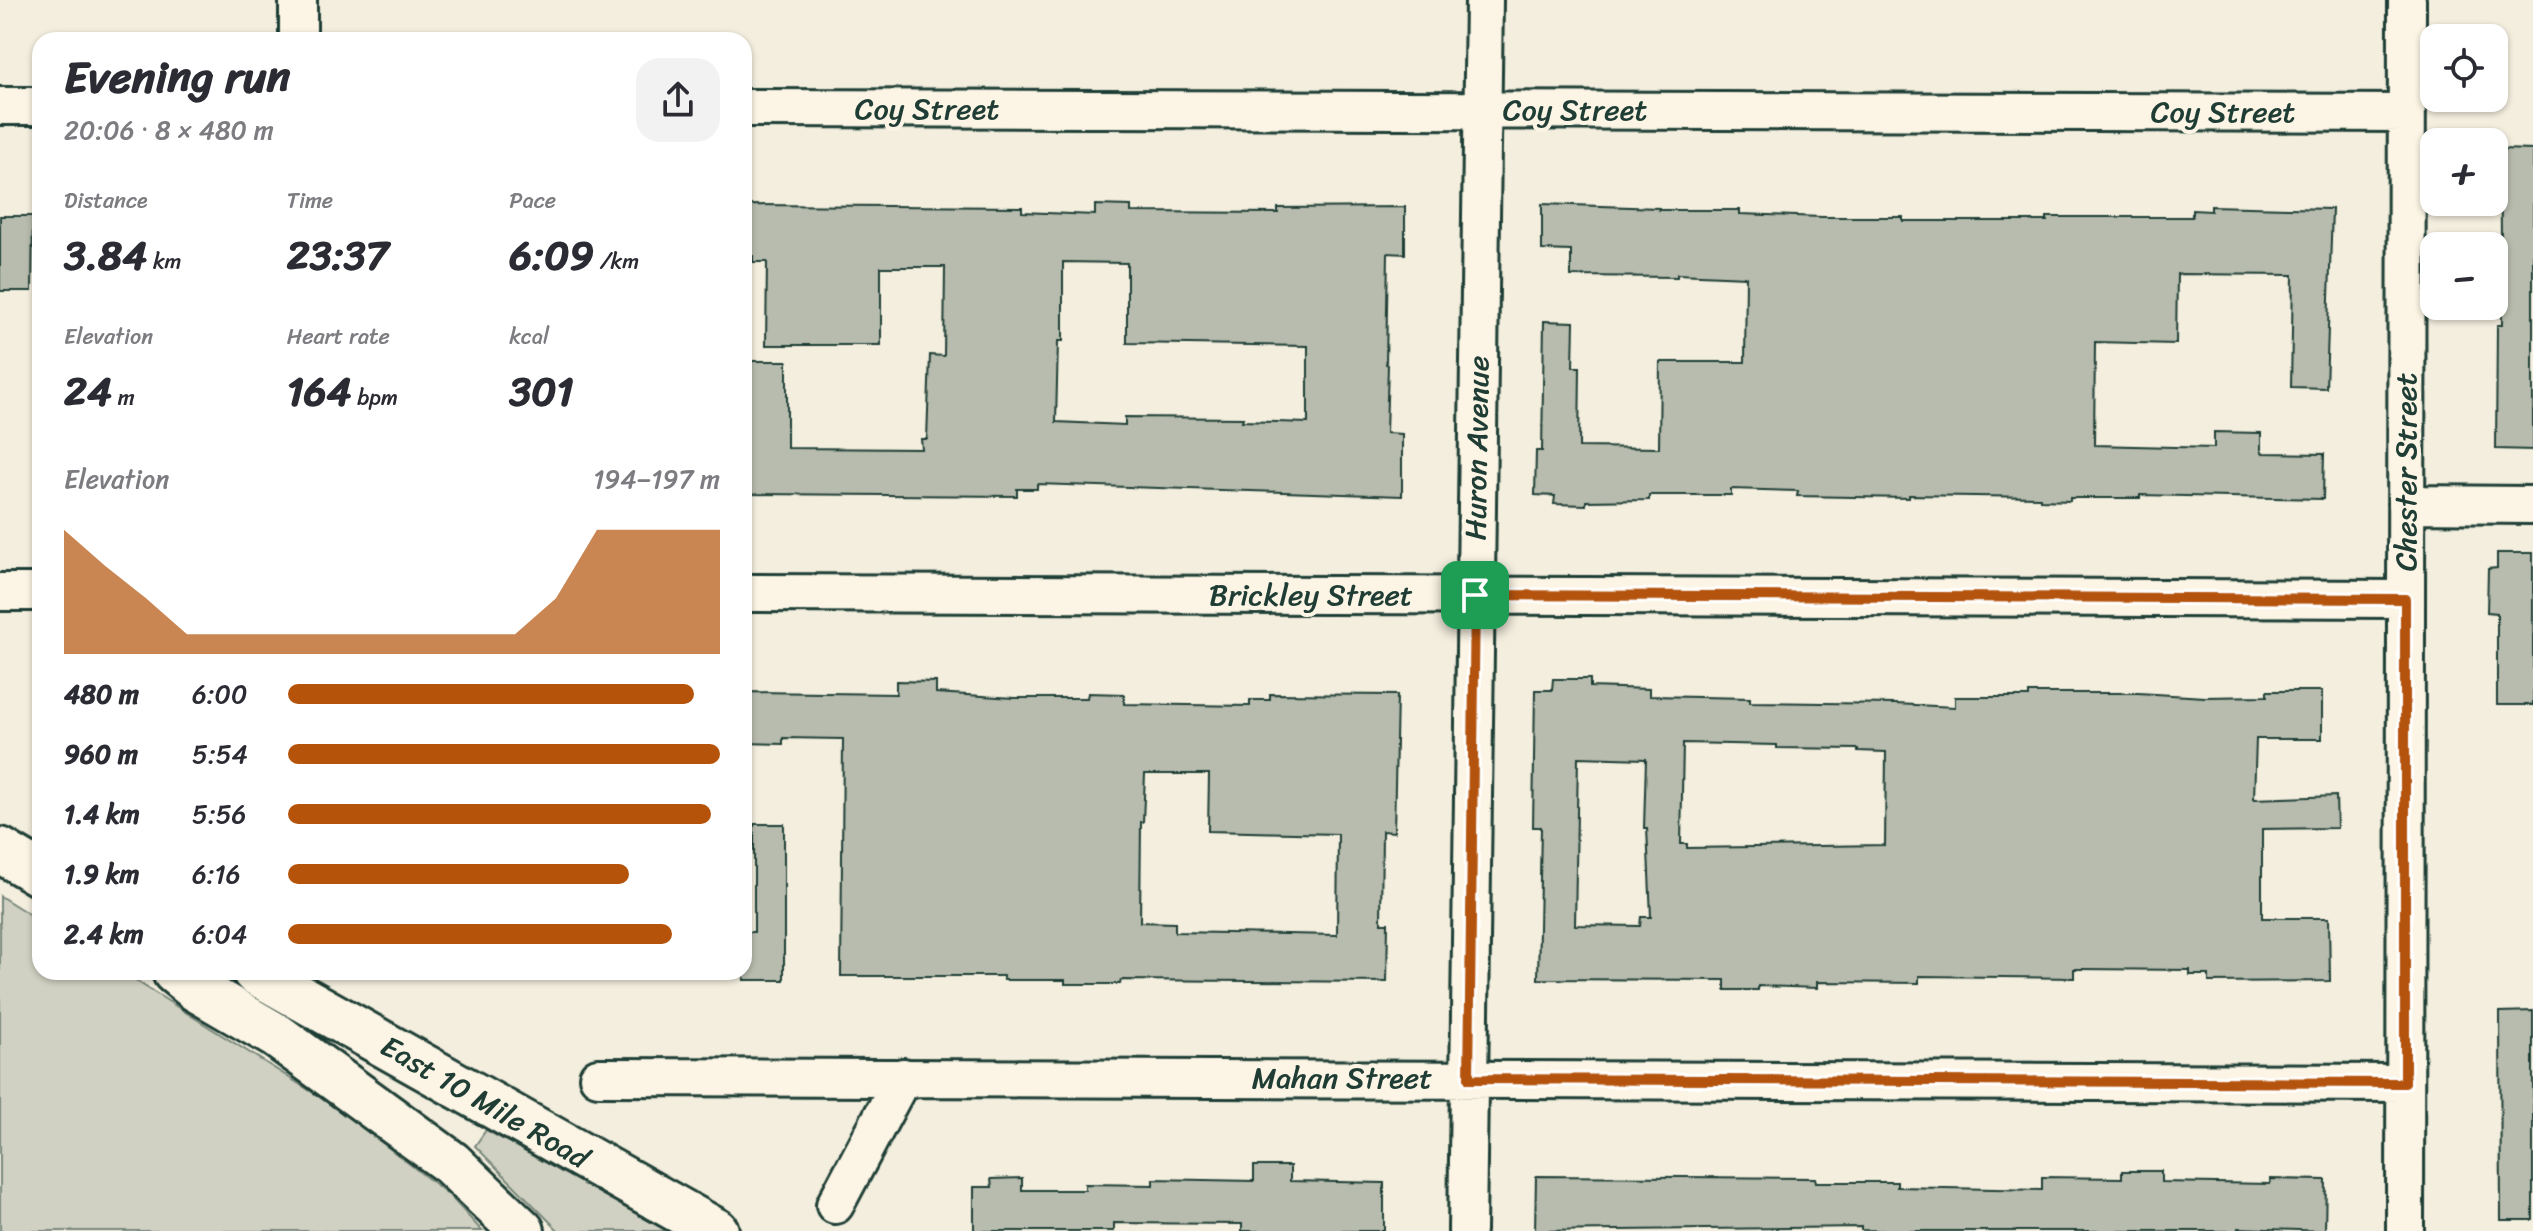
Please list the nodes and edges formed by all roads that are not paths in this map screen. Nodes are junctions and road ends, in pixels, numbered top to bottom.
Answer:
1 (298, 0) edge
2 (1484, 0) edge
3 (2407, 0) edge
4 (298, 32) edge
5 (0, 106) edge
6 (32, 106) edge
7 (752, 108) edge
8 (1482, 110) junction
9 (2407, 113) junction
10 (2406, 504) junction
11 (2533, 505) edge
12 (0, 592) edge
13 (32, 592) edge
14 (752, 593) edge
15 (1475, 595) junction
16 (2405, 599) junction
17 (0, 850) edge
18 (32, 869) edge
19 (185, 980) edge
20 (269, 980) edge
21 (598, 1077) dead end
22 (903, 1077) junction
23 (1469, 1079) junction
24 (2405, 1083) junction
25 (835, 1205) dead end
26 (522, 1231) edge
27 (716, 1231) edge
28 (1467, 1231) edge
29 (2405, 1231) edge

1 - 4 street
2 - 8 street, Huron Avenue
3 - 9 street, Chester Street
5 - 6 street
7 - 8 street, Coy Street
8 - 9 street, Coy Street
8 - 15 street, Huron Avenue
9 - 10 street, Chester Street
10 - 11 street
10 - 16 street, Chester Street
12 - 13 street
14 - 15 street, Brickley Street
15 - 16 street, Brickley Street
15 - 23 street, Huron Avenue
16 - 24 street, Chester Street
17 - 18 main road
19 - 26 main road
20 - 27 main road, East 10 Mile Road
21 - 22 street, Mahan Street
22 - 23 street, Mahan Street
22 - 25 street
23 - 24 street, Mahan Street
23 - 28 street, Huron Avenue
24 - 29 street, Chester Street

